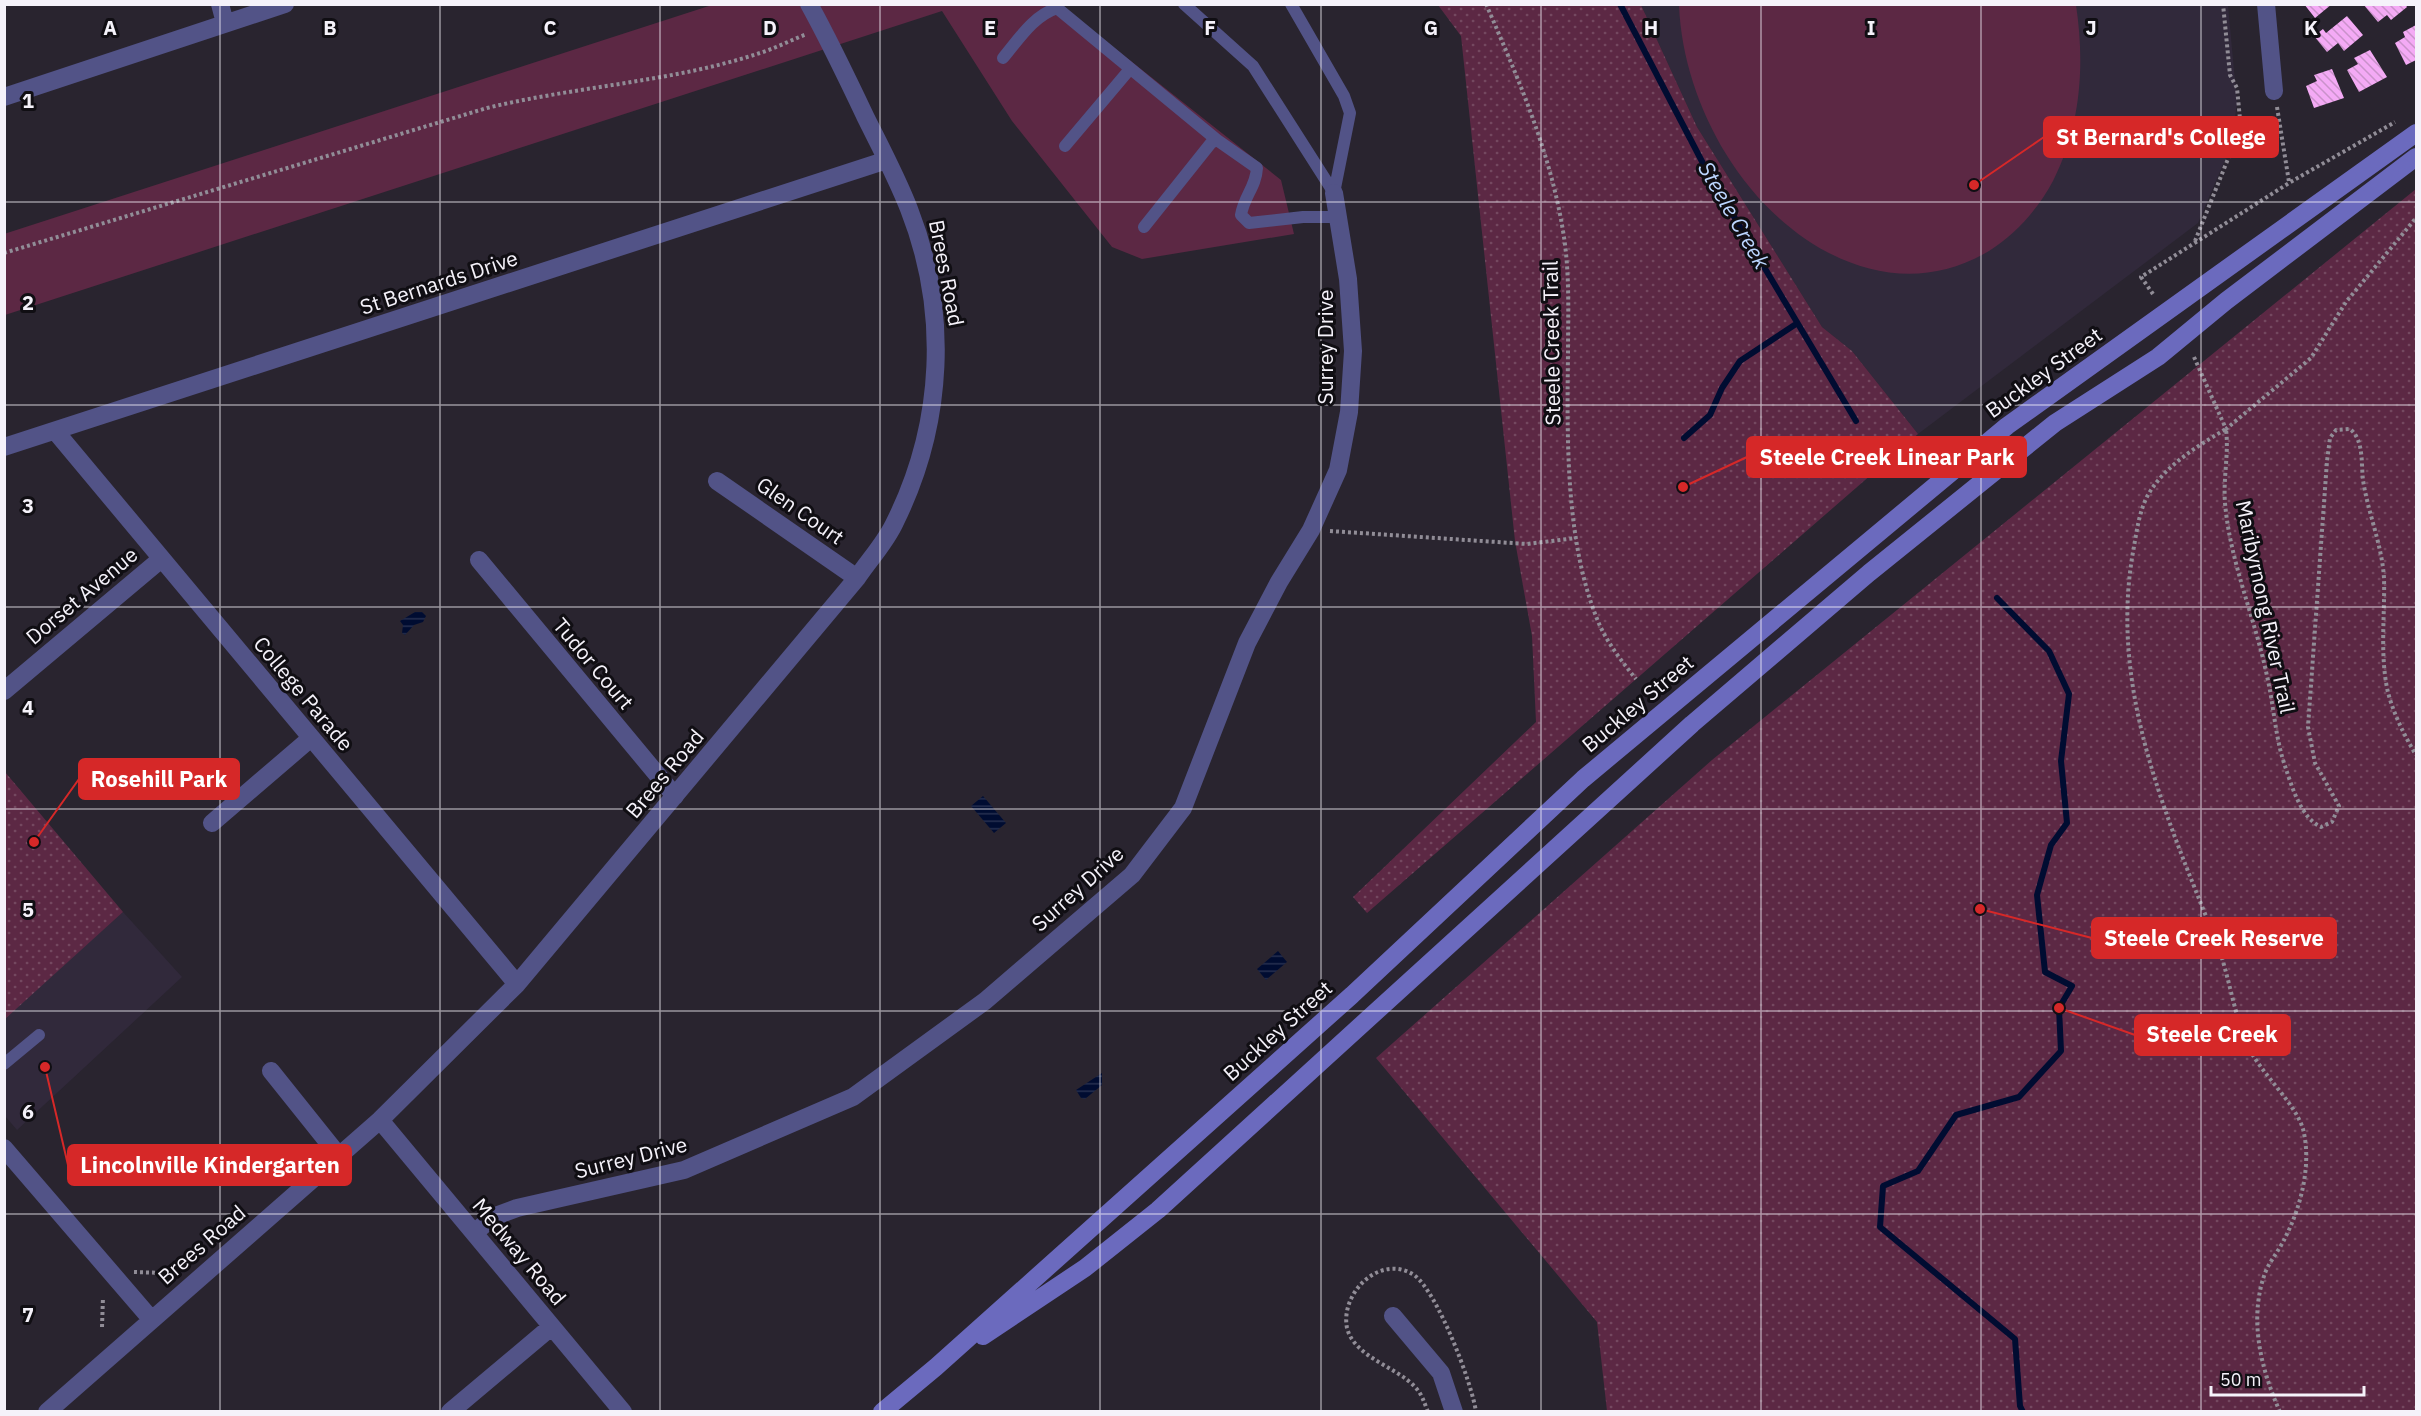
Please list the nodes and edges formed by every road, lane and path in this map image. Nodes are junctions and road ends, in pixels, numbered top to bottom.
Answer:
1 (220, 4) edge
2 (285, 4) edge
3 (809, 4) edge
4 (1184, 4) edge
5 (1291, 4) edge
6 (1486, 4) edge
7 (2223, 4) edge
8 (2266, 4) edge
9 (225, 23) junction
10 (822, 28) junction
11 (1003, 58) dead end
12 (1130, 69) junction
13 (2274, 91) joint
14 (4, 97) edge
15 (2397, 121) dead end
16 (2416, 133) edge
17 (1217, 140) junction
18 (1065, 146) dead end
19 (2416, 157) edge
20 (887, 160) junction
21 (2289, 183) junction
22 (1334, 193) junction
23 (1338, 217) junction
24 (2416, 218) edge
25 (1144, 227) dead end
26 (2195, 242) junction
27 (4, 253) edge
28 (2153, 294) dead end
29 (2194, 357) dead end
30 (2226, 429) junction
31 (56, 432) junction
32 (4, 447) edge
33 (717, 481) dead end
34 (1311, 530) junction
35 (1576, 538) junction
36 (160, 560) junction
37 (479, 560) dead end
38 (857, 578) junction
39 (1636, 679) dead end
40 (4, 691) edge
41 (311, 738) junction
42 (2416, 755) edge
43 (675, 796) junction
44 (212, 823) dead end
45 (517, 984) junction
46 (39, 1035) dead end
47 (4, 1064) edge
48 (271, 1071) dead end
49 (380, 1120) junction
50 (4, 1148) edge
51 (339, 1156) junction
52 (474, 1233) junction
53 (134, 1272) dead end
54 (164, 1273) dead end
55 (103, 1297) dead end
56 (1393, 1316) dead end
57 (151, 1319) junction
58 (102, 1326) dead end
59 (551, 1327) junction
60 (936, 1367) junction
61 (47, 1412) edge
62 (450, 1412) edge
63 (623, 1412) edge
64 (882, 1412) edge
65 (1454, 1412) edge
66 (2280, 1412) edge

1 - 9 street
2 - 9 street
3 - 10 street, Brees Road
4 - 22 lane
5 - 22 lane
6 - 35 path, Steele Creek Trail
7 - 26 path
8 - 13 street
9 - 14 street
10 - 20 street, Brees Road
10 - 27 path
11 - 12 lane
12 - 17 lane
12 - 18 lane
13 - 21 path
15 - 21 path
16 - 60 main road, Buckley Street
17 - 23 lane
17 - 25 lane
19 - 60 main road, Buckley Street
20 - 31 street, St Bernards Drive
20 - 38 street, Brees Road
21 - 26 path
22 - 23 street, Surrey Drive
23 - 34 street, Surrey Drive
24 - 30 path
26 - 28 path
29 - 30 path
30 - 42 path, Maribyrnong River Trail
30 - 66 path
31 - 32 street, St Bernards Drive
31 - 36 street, College Parade
33 - 38 street, Glen Court
34 - 35 path
34 - 52 street, Surrey Drive
35 - 39 path, Steele Creek Trail
36 - 40 street, Dorset Avenue
36 - 41 street, College Parade
37 - 43 street, Tudor Court
38 - 43 street, Brees Road
41 - 44 street
41 - 45 street, College Parade
43 - 45 street, Brees Road
45 - 49 street, Brees Road
46 - 47 lane
48 - 51 street
49 - 51 street, Brees Road
49 - 52 street, Medway Road
50 - 57 street
51 - 57 street, Brees Road
52 - 59 street, Medway Road
53 - 54 path
55 - 58 path
56 - 65 street
57 - 61 street, Brees Road
59 - 62 street
59 - 63 street, Medway Road
60 - 64 main road, Buckley Street

